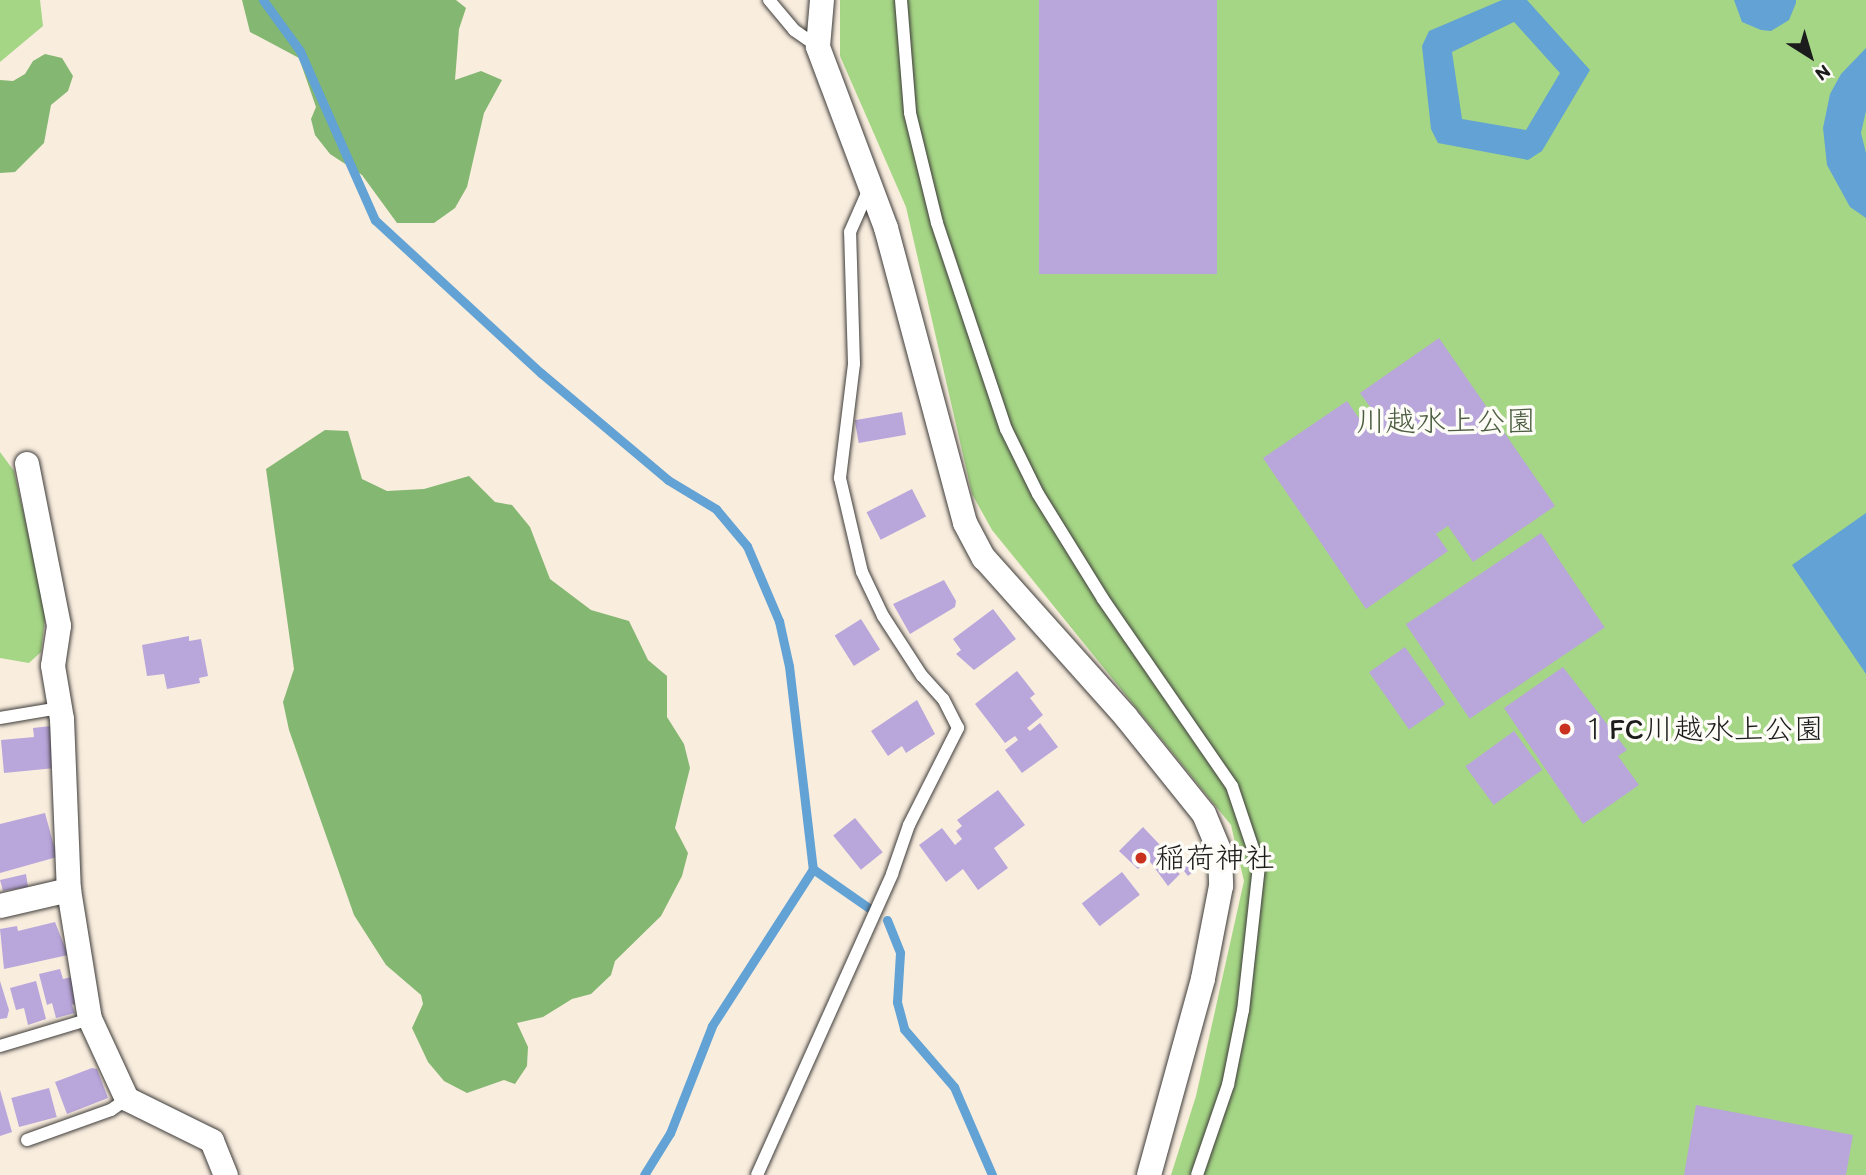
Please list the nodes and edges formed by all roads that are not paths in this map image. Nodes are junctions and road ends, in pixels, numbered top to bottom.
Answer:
1 (769, 0) edge
2 (822, 0) edge
3 (901, 0) edge
4 (818, 47) junction
5 (869, 189) junction
6 (27, 464) dead end
7 (60, 708) junction
8 (0, 718) edge
9 (69, 890) junction
10 (0, 906) edge
11 (90, 1019) junction
12 (0, 1046) edge
13 (127, 1099) junction
14 (27, 1140) dead end
15 (226, 1175) edge
16 (757, 1175) edge
17 (1149, 1175) edge
18 (1198, 1175) edge

1 - 4 lane
2 - 4 street
3 - 18 lane
4 - 5 street
5 - 16 lane
5 - 17 street
6 - 7 street
7 - 8 lane
7 - 9 street
9 - 10 street
9 - 11 street
11 - 12 lane
11 - 13 street
13 - 14 lane
13 - 15 street

